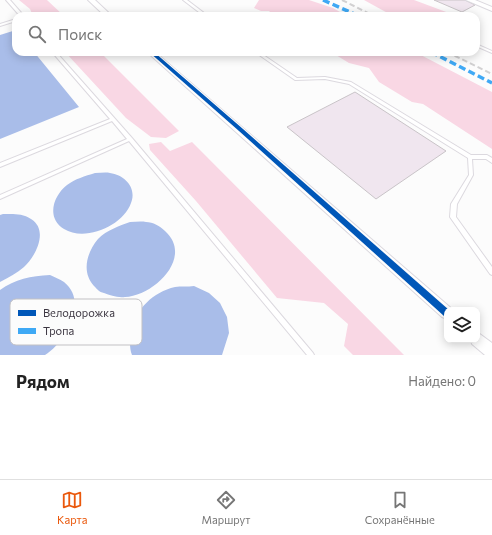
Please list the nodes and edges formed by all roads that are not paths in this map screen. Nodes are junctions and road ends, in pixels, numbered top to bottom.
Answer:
1 (8, 0) edge
2 (91, 0) edge
3 (185, 0) edge
4 (470, 0) edge
5 (492, 10) edge
6 (18, 12) edge
7 (104, 12) edge
8 (201, 12) edge
9 (12, 21) edge
10 (0, 25) edge
11 (480, 47) edge
12 (492, 52) edge
13 (58, 56) edge
14 (156, 56) edge
15 (263, 56) edge
16 (113, 119) junction
17 (130, 139) junction
18 (470, 157) junction
19 (492, 161) edge
20 (0, 165) edge
21 (0, 197) edge
22 (492, 272) edge
23 (444, 310) edge
24 (480, 342) edge
25 (492, 352) edge
26 (311, 355) edge

1 - 6 lane
2 - 7 street
3 - 8 lane
4 - 5 street
9 - 10 lane
11 - 12 lane
13 - 16 lane
14 - 23 street
15 - 18 lane
16 - 17 lane
16 - 20 lane
17 - 21 lane
17 - 26 lane
18 - 19 lane
18 - 22 lane
24 - 25 street

